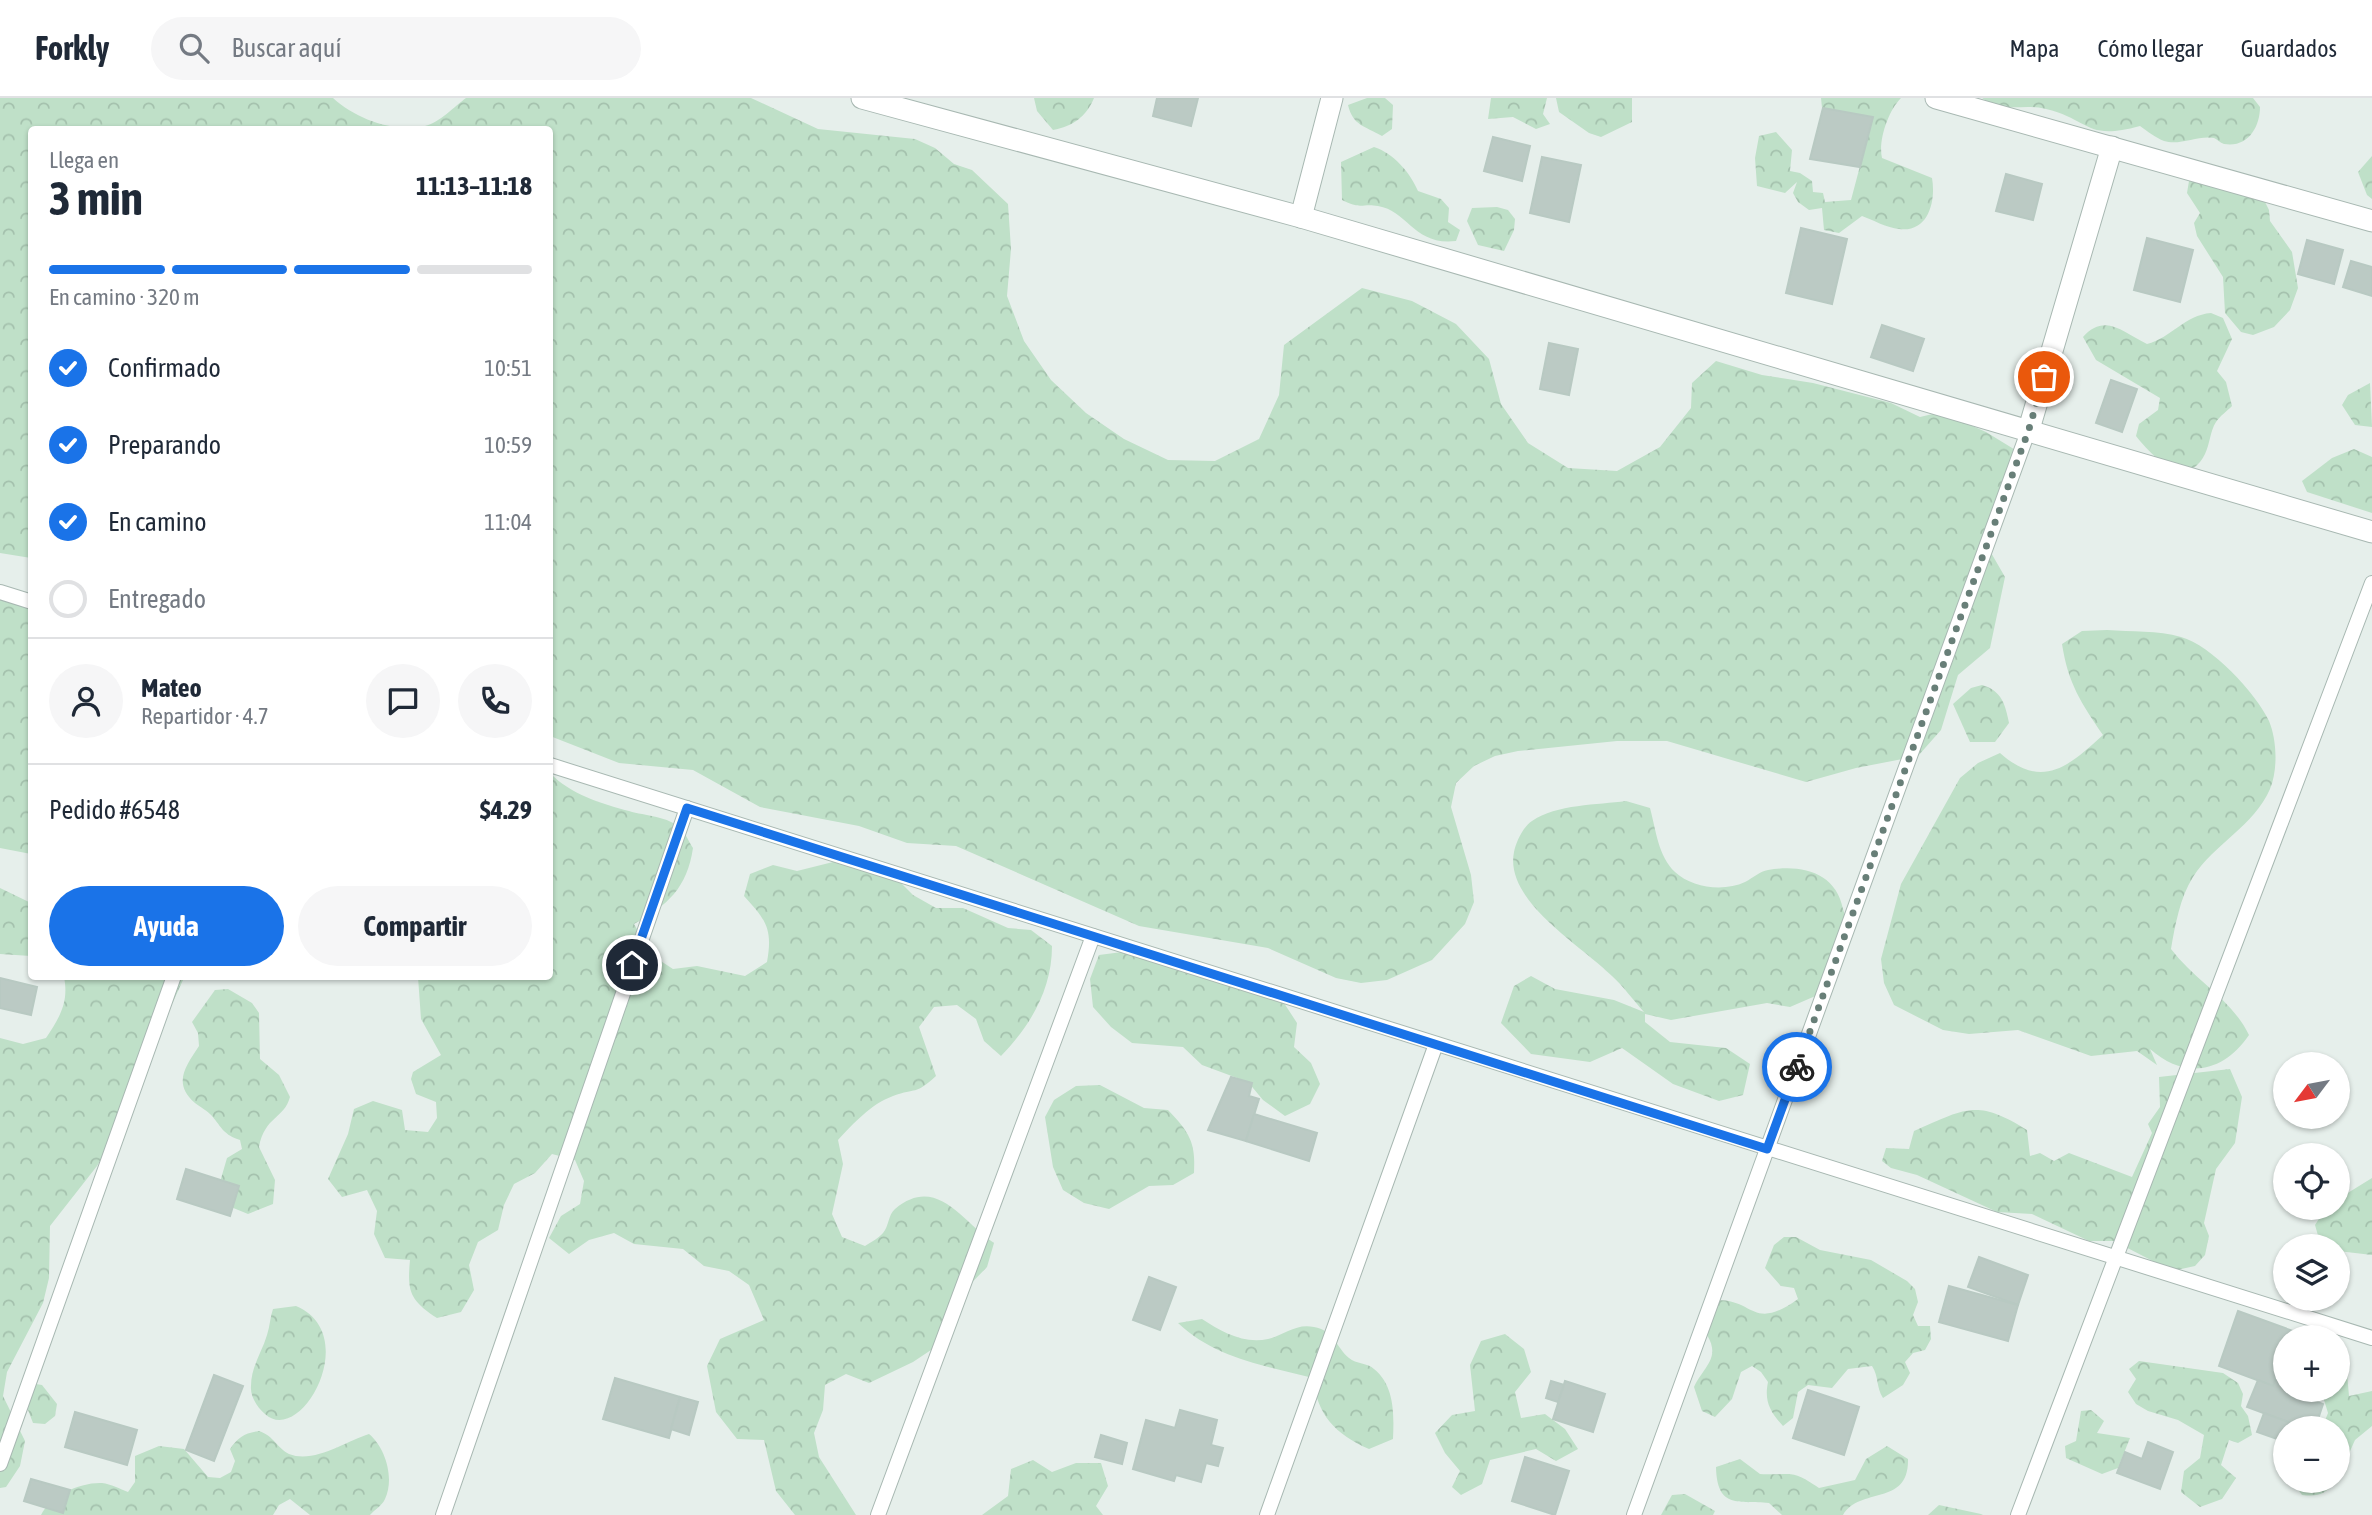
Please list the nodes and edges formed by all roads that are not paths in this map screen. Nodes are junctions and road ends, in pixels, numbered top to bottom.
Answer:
1 (862, 98) edge
2 (1332, 98) edge
3 (1936, 98) edge
4 (2112, 148) junction
5 (1301, 217) junction
6 (2372, 221) edge
7 (2029, 429) junction
8 (2372, 532) edge
9 (2372, 583) edge
10 (0, 592) edge
11 (28, 601) edge
12 (553, 766) edge
13 (687, 808) junction
14 (1093, 936) junction
15 (173, 980) edge
16 (1436, 1044) junction
17 (1767, 1149) junction
18 (2115, 1259) junction
19 (2372, 1338) edge
20 (0, 1464) edge
21 (443, 1515) edge
22 (878, 1515) edge
23 (1267, 1515) edge
24 (1634, 1515) edge
25 (2018, 1515) edge

1 - 5 street
2 - 5 street
3 - 4 street
4 - 6 street
4 - 7 street
5 - 7 street
7 - 8 street
7 - 17 lane
9 - 18 lane
10 - 11 lane
12 - 13 lane
13 - 14 lane
13 - 21 lane
14 - 16 lane
14 - 22 lane
15 - 20 lane
16 - 17 lane
16 - 23 lane
17 - 18 lane
17 - 24 lane
18 - 19 lane
18 - 25 lane

